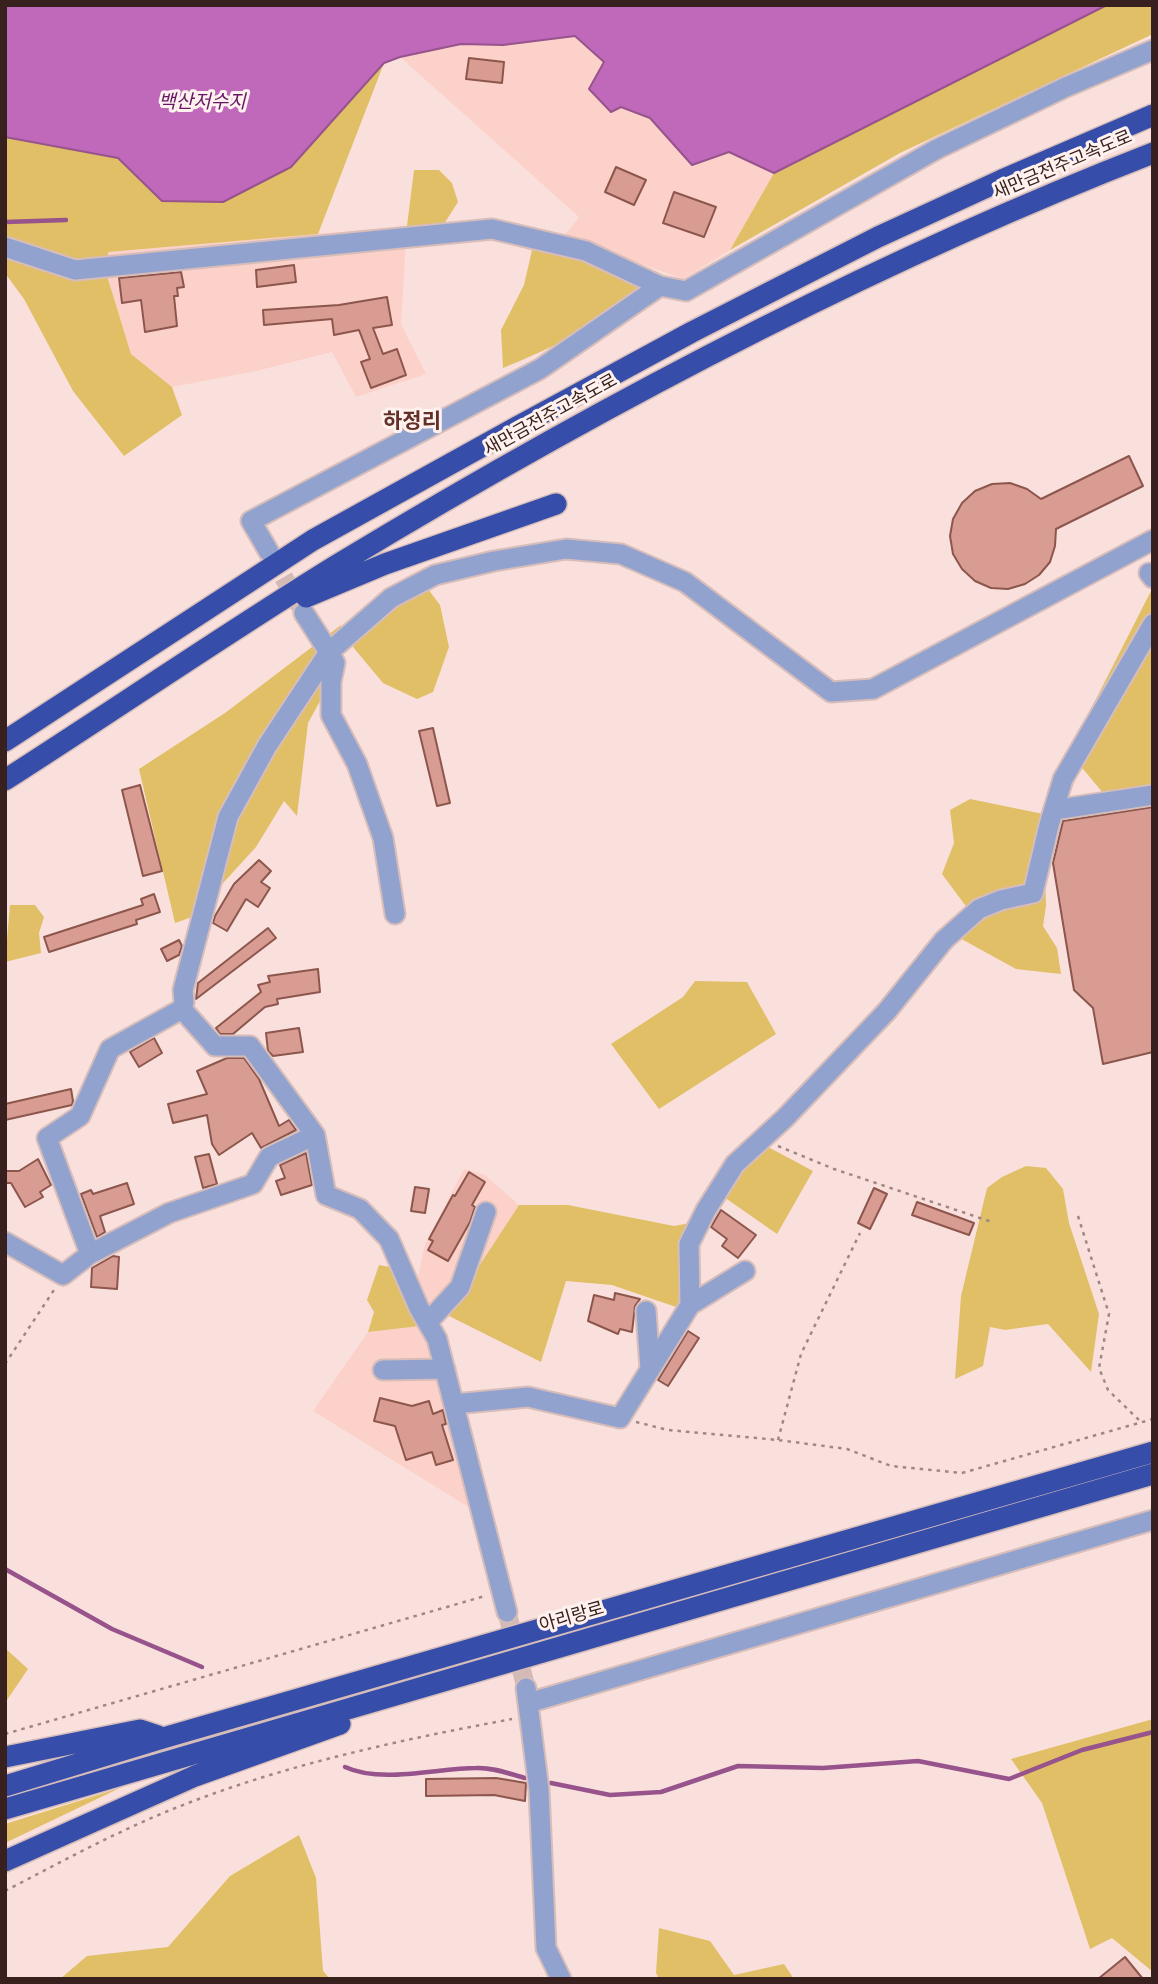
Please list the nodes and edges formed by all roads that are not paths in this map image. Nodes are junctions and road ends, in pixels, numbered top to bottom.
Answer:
1 (1153, 50) edge
2 (1153, 115) edge
3 (1153, 153) edge
4 (5, 247) edge
5 (660, 286) junction
6 (556, 504) dead end
7 (1153, 540) edge
8 (269, 552) tunnel mouth
9 (304, 613) tunnel mouth
10 (256, 618) junction
11 (1153, 624) edge
12 (329, 652) junction
13 (5, 741) edge
14 (5, 780) edge
15 (1153, 795) edge
16 (1054, 810) junction
17 (395, 914) dead end
18 (182, 1009) junction
19 (315, 1135) junction
20 (486, 1212) dead end
21 (5, 1242) edge
22 (90, 1254) junction
23 (744, 1271) dead end
24 (690, 1305) junction
25 (646, 1311) dead end
26 (428, 1322) junction
27 (650, 1368) junction
28 (445, 1369) junction
29 (383, 1370) dead end
30 (454, 1405) junction
31 (1153, 1452) edge
32 (1153, 1474) edge
33 (1153, 1520) edge
34 (507, 1612) tunnel mouth
35 (356, 1705) junction
36 (163, 1738) junction
37 (5, 1757) edge
38 (5, 1786) edge
39 (5, 1809) edge
40 (5, 1861) edge
41 (561, 1979) edge

1 - 5 street
2 - 13 highway, 새만금전주고속도로
3 - 10 highway, 새만금전주고속도로
4 - 5 street
5 - 8 street
6 - 10 highway
7 - 12 street
9 - 12 street
10 - 14 highway, 새만금전주고속도로
11 - 16 street
12 - 17 street
12 - 18 street
15 - 16 street
16 - 24 street
18 - 19 street
18 - 22 street
19 - 22 street
19 - 26 street
20 - 26 street
21 - 22 street
23 - 24 street
24 - 27 street
25 - 27 street
26 - 28 street
27 - 30 street
28 - 29 street
28 - 30 street
30 - 34 street
31 - 36 highway, 아리랑로
32 - 35 highway, 아리랑로
33 - 41 street
35 - 39 highway, 아리랑로
35 - 40 highway
36 - 37 highway
36 - 38 highway, 아리랑로

